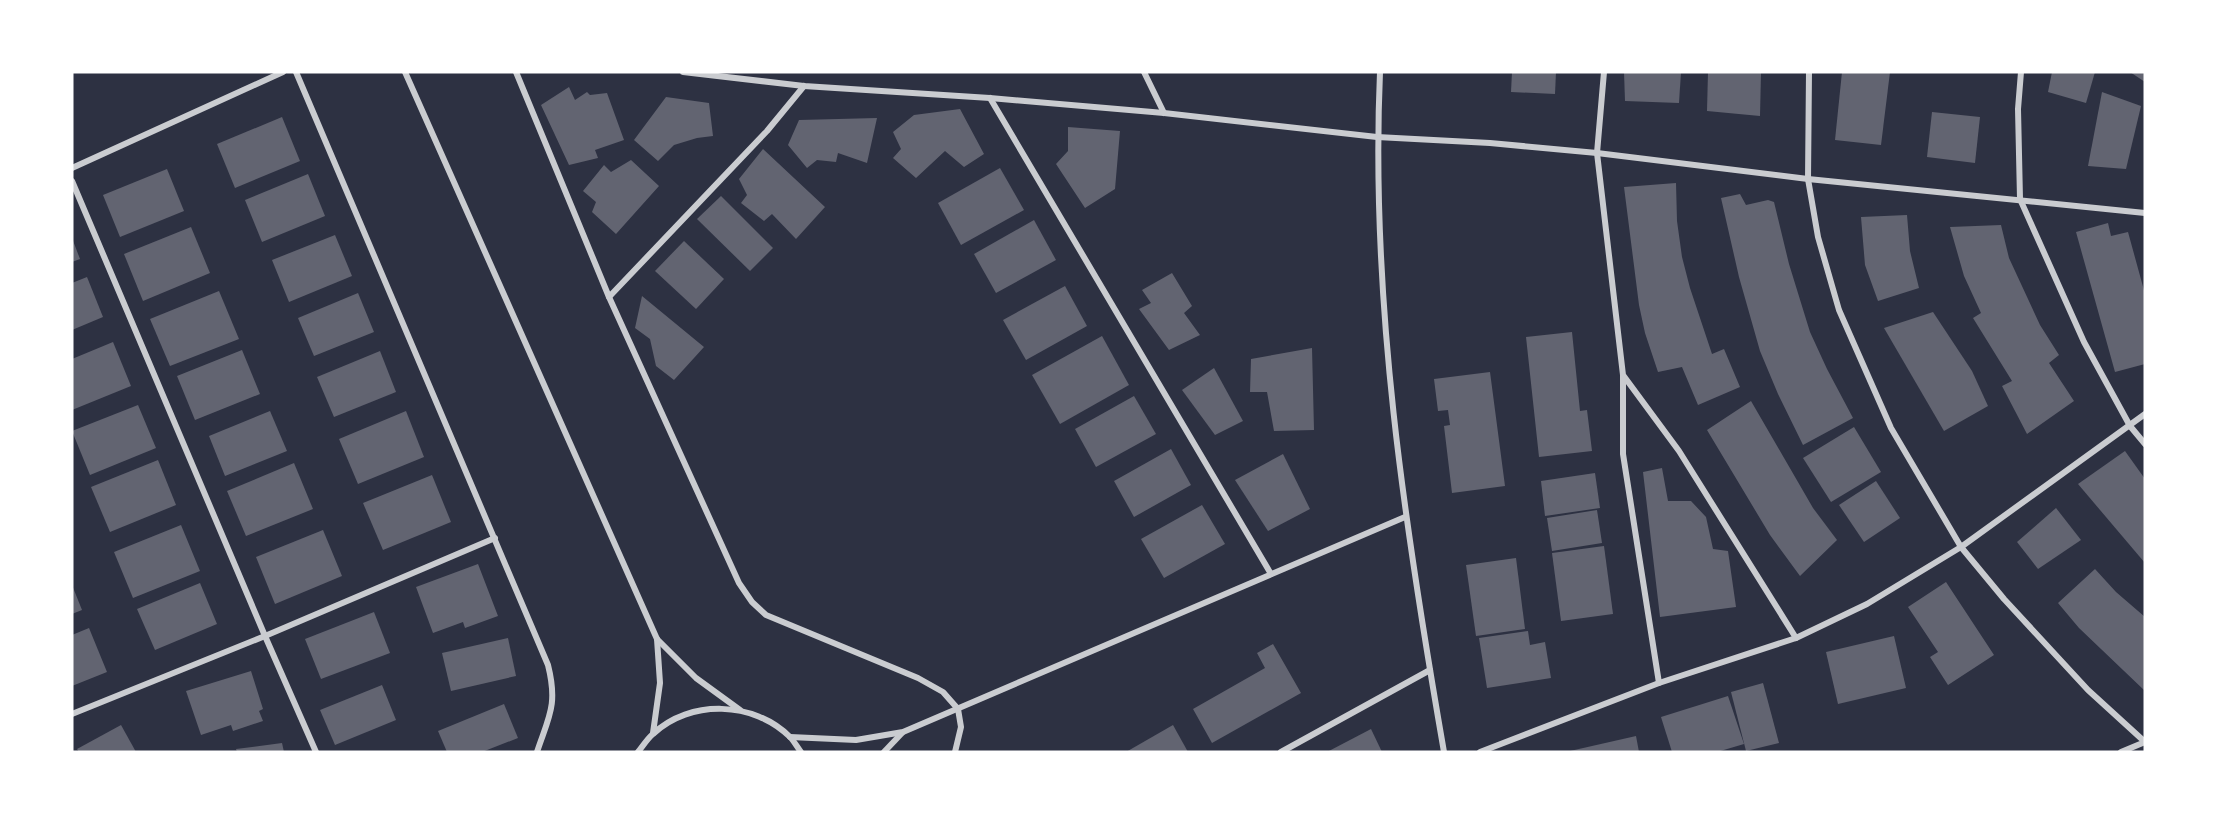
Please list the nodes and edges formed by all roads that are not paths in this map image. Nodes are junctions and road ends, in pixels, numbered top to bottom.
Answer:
1 (283, 72) edge
2 (296, 72) edge
3 (405, 72) edge
4 (516, 72) edge
5 (683, 72) edge
6 (1144, 72) edge
7 (1380, 72) edge
8 (1604, 72) edge
9 (1809, 72) edge
10 (2021, 72) edge
11 (804, 86) junction
12 (990, 98) junction
13 (1164, 113) junction
14 (1377, 137) junction
15 (1597, 153) junction
16 (72, 168) edge
17 (1808, 179) junction
18 (72, 181) edge
19 (2020, 199) junction
20 (2145, 213) edge
21 (609, 297) junction
22 (1623, 375) junction
23 (2145, 414) edge
24 (2130, 426) junction
25 (2145, 444) edge
26 (1405, 517) junction
27 (495, 538) junction
28 (1961, 547) junction
29 (1271, 574) junction
30 (265, 636) junction
31 (1796, 638) junction
32 (657, 639) junction
33 (1430, 670) junction
34 (1659, 683) junction
35 (958, 709) junction
36 (740, 710) junction
37 (72, 714) edge
38 (903, 732) junction
39 (654, 733) junction
40 (790, 737) junction
41 (316, 752) edge
42 (537, 752) edge
43 (638, 752) edge
44 (801, 752) edge
45 (884, 752) edge
46 (955, 752) edge
47 (1281, 752) edge
48 (1444, 752) edge
49 (1479, 752) edge
50 (2121, 752) edge

1 - 16 street
2 - 27 street
3 - 32 street
4 - 21 street
5 - 11 street
6 - 13 street
7 - 14 street
8 - 15 street
9 - 17 street
10 - 19 street
11 - 12 street
11 - 21 street
12 - 13 street
12 - 29 street
13 - 14 street
14 - 15 street
14 - 26 street
15 - 17 street
15 - 22 street
17 - 19 street
17 - 28 street
18 - 30 street
19 - 20 street
19 - 24 street
21 - 35 street
22 - 31 street
22 - 34 street
23 - 24 street
24 - 25 street
24 - 28 street
26 - 29 street
26 - 33 street
27 - 30 street
27 - 42 street
28 - 31 street
28 - 50 street
29 - 35 street
30 - 37 street
30 - 41 street
31 - 34 street
32 - 36 street
32 - 39 street
33 - 47 street
33 - 48 street
34 - 49 street
35 - 38 street
35 - 46 street
36 - 39 street
36 - 40 street
38 - 40 street
38 - 45 street
39 - 43 street
40 - 44 street

